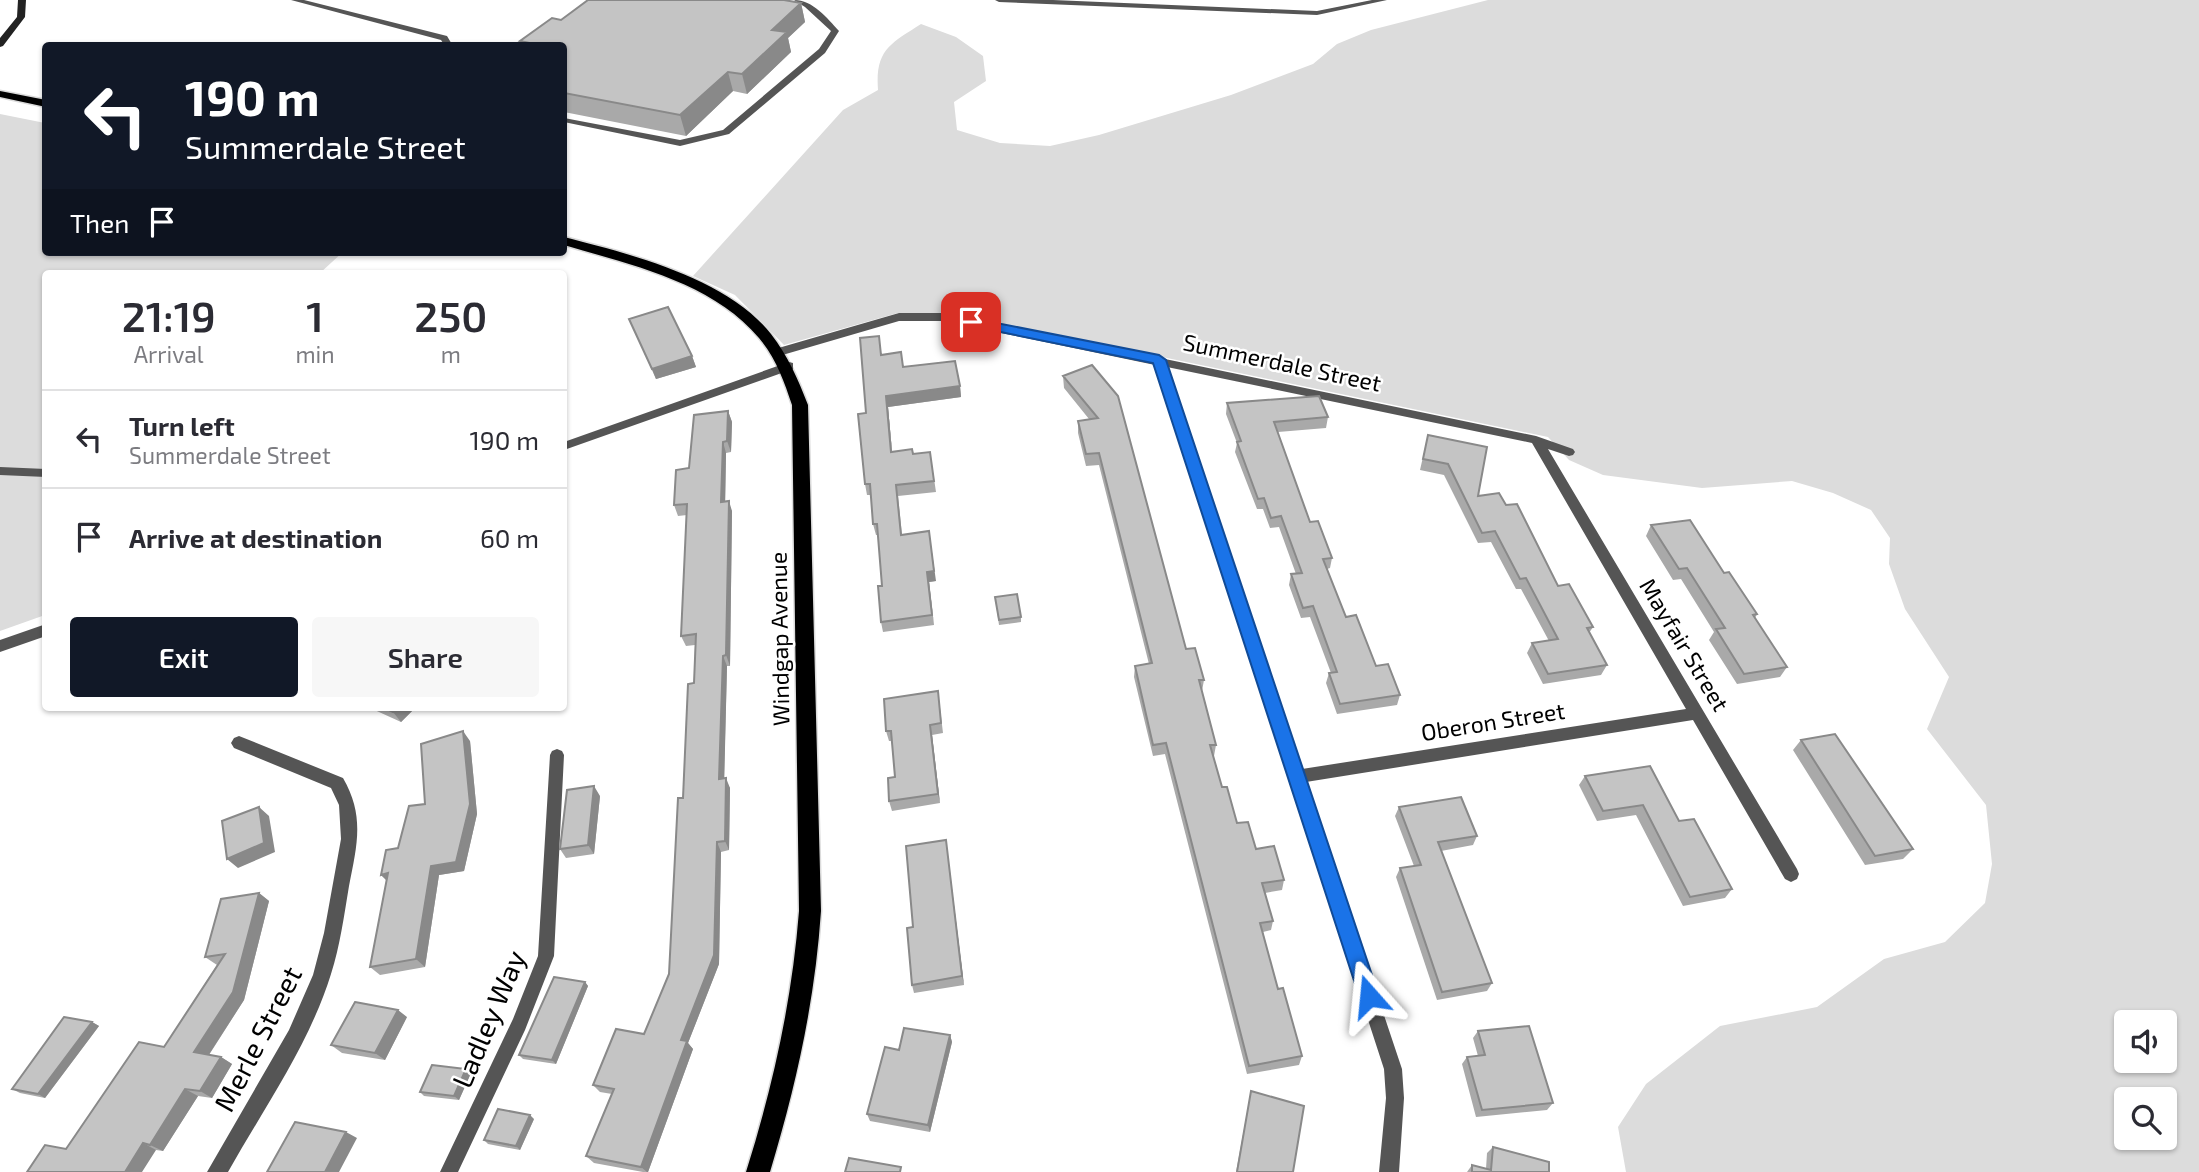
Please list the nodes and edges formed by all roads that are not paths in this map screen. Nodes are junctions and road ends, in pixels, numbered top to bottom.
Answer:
1 (22, 0) edge
2 (295, 0) edge
3 (797, 0) edge
4 (999, 0) edge
5 (1383, 0) edge
6 (446, 42) edge
7 (0, 44) edge
8 (0, 93) edge
9 (42, 103) edge
10 (567, 121) edge
11 (567, 243) edge
12 (784, 359) junction
13 (1159, 360) junction
14 (1536, 440) junction
15 (567, 445) edge
16 (1569, 452) dead end
17 (0, 471) edge
18 (42, 473) edge
19 (42, 631) edge
20 (0, 646) edge
21 (1698, 713) junction
22 (239, 744) dead end
23 (557, 755) dead end
24 (1296, 777) junction
25 (1791, 874) dead end
26 (217, 1172) edge
27 (449, 1172) edge
28 (758, 1172) edge
29 (1389, 1172) edge

1 - 7 street
2 - 6 lane
3 - 10 lane
4 - 5 lane
8 - 9 main road
11 - 12 main road, Windgap Avenue
12 - 13 street, Summerdale Street
12 - 15 street, Summerdale Street
12 - 28 main road, Windgap Avenue
13 - 14 street, Summerdale Street
13 - 24 street
14 - 16 street, Summerdale Street
14 - 21 street, Mayfair Street
17 - 18 lane
19 - 20 street
21 - 24 street, Oberon Street
21 - 25 street, Mayfair Street
22 - 26 street, Merle Street
23 - 27 lane, Ladley Way
24 - 29 street

